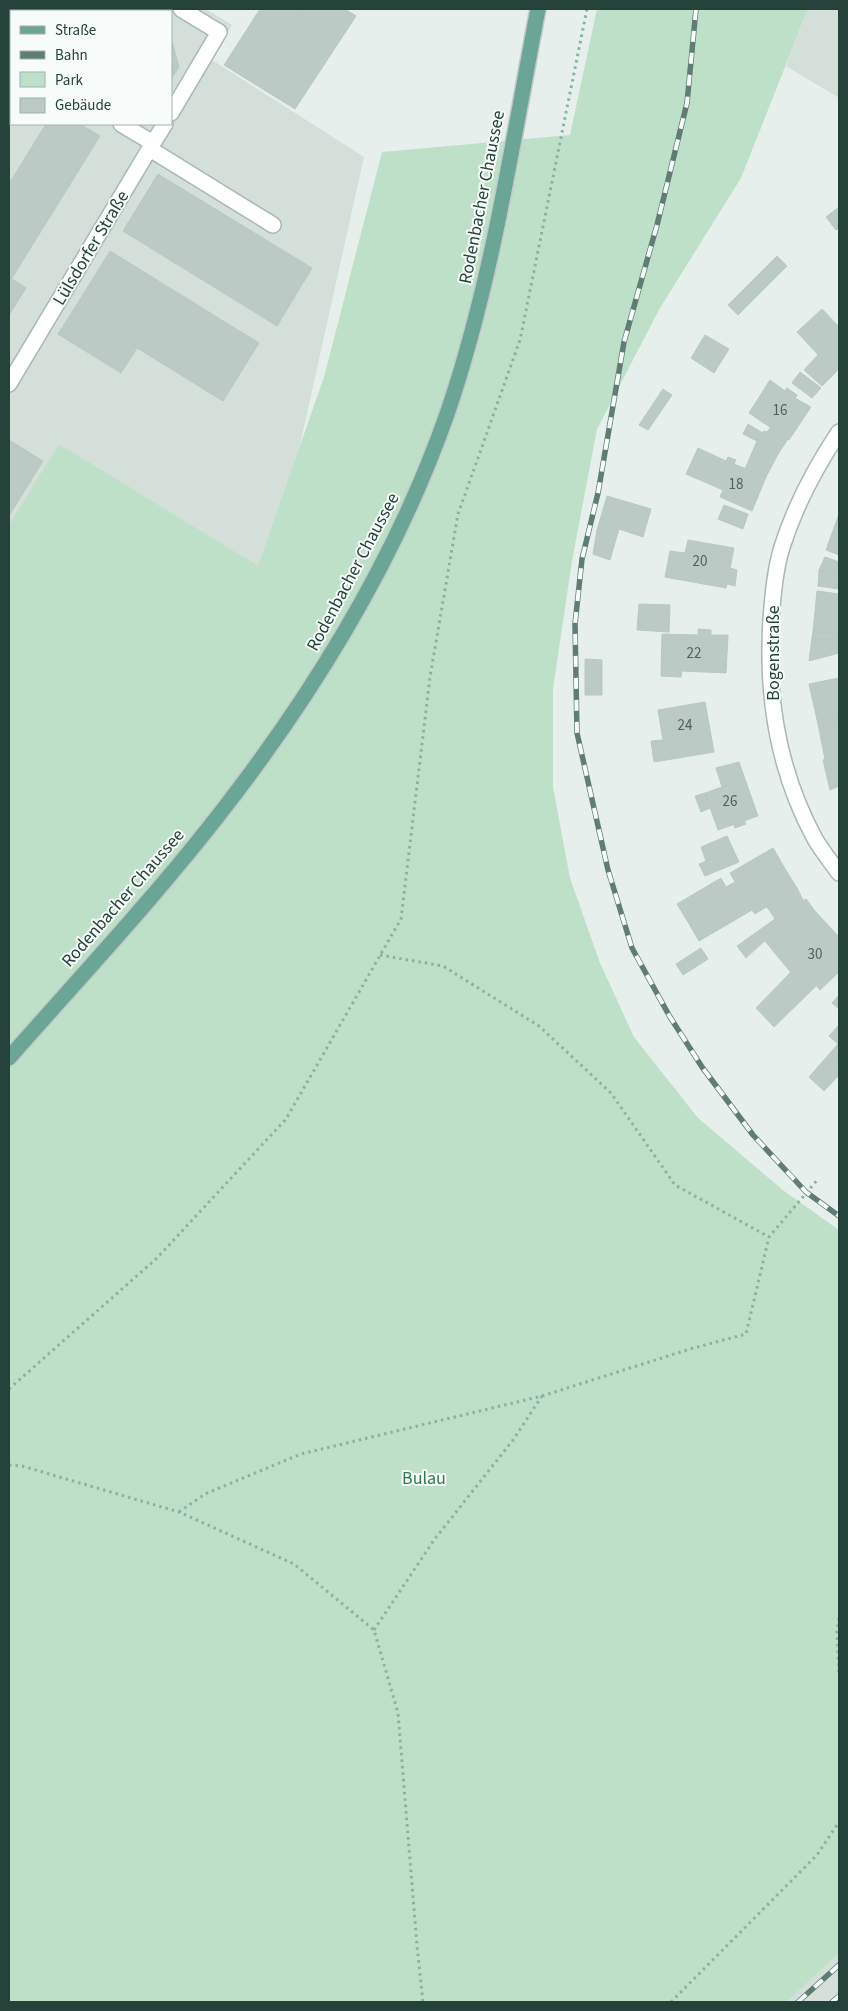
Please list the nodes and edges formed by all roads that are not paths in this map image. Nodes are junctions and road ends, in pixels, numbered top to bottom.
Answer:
1 (181, 9) edge
2 (538, 9) edge
3 (172, 110) edge
4 (122, 125) edge
5 (164, 125) edge
6 (152, 146) junction
7 (273, 225) dead end
8 (9, 384) edge
9 (839, 432) edge
10 (839, 873) edge
11 (9, 1058) edge

1 - 3 street
2 - 11 main road, Rodenbacher Chaussee
4 - 6 street
5 - 6 street, Lülsdorfer Straße
6 - 7 street
6 - 8 street, Lülsdorfer Straße
9 - 10 street, Bogenstraße

